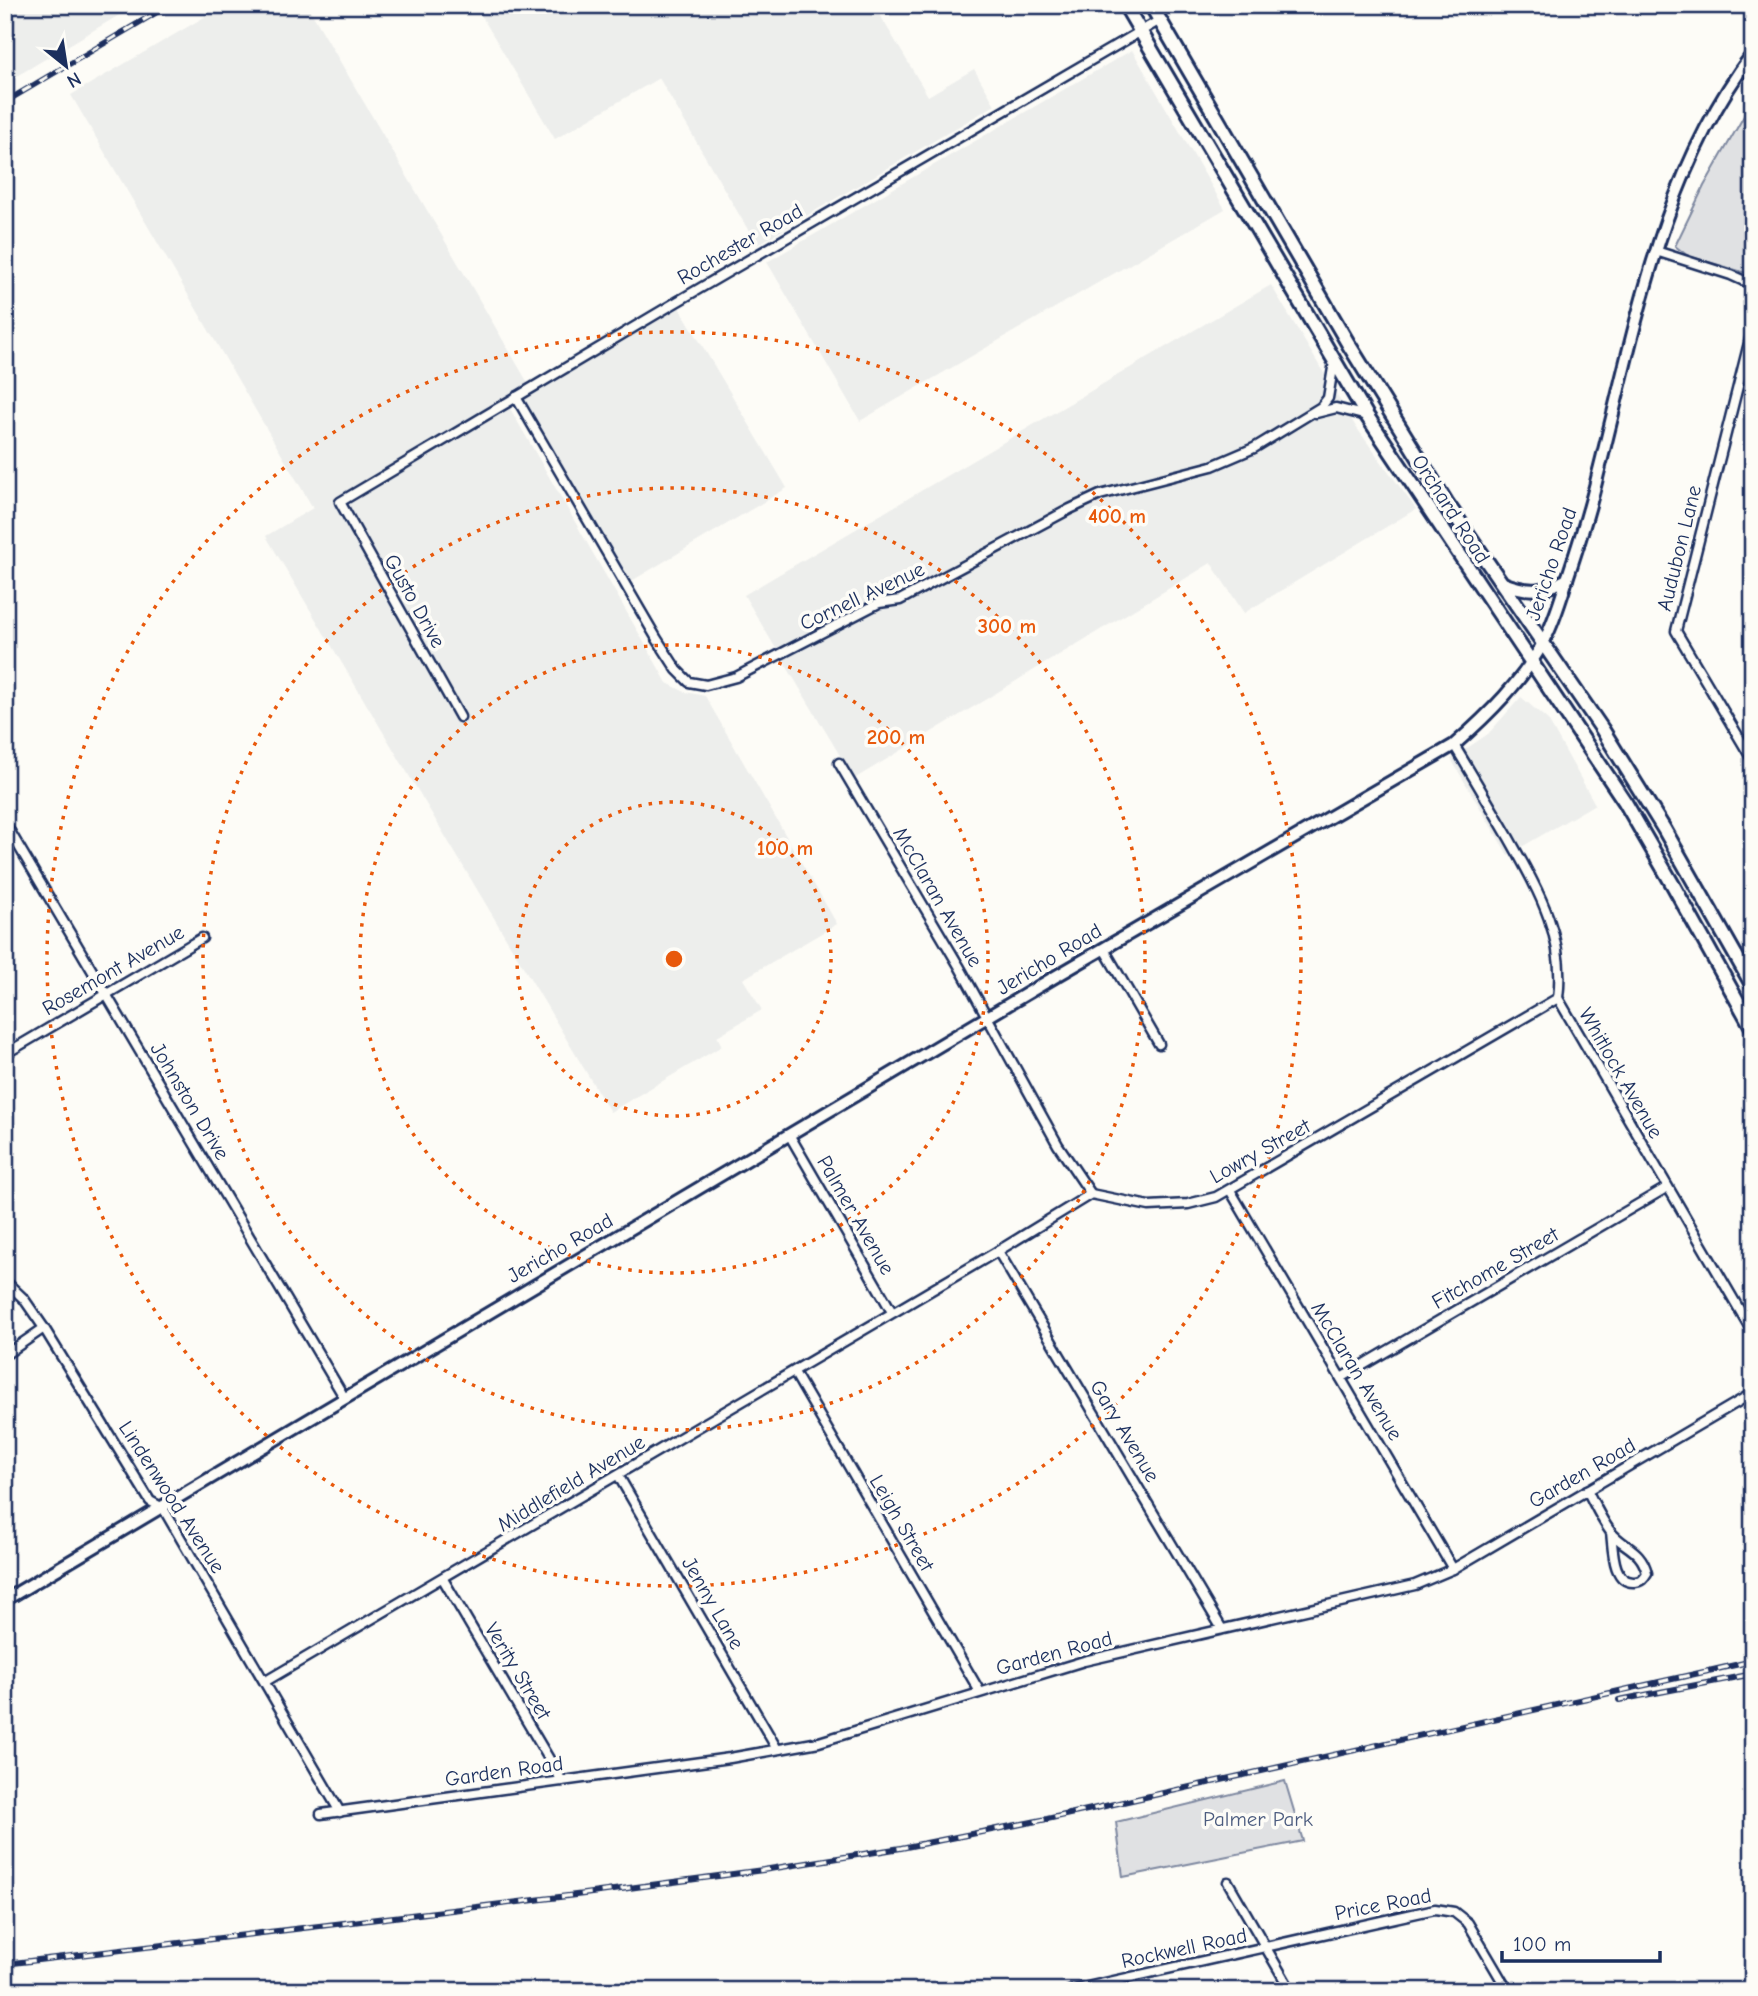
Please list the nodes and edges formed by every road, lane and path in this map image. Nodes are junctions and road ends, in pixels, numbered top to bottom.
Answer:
1 (1125, 5) edge
2 (1151, 5) edge
3 (1160, 20) junction
4 (1140, 32) junction
5 (1753, 53) edge
6 (1656, 251) junction
7 (1753, 285) edge
8 (1753, 327) edge
9 (1335, 362) junction
10 (516, 397) junction
11 (1313, 414) junction
12 (1367, 416) junction
13 (340, 502) joint
14 (1567, 579) junction
15 (1503, 583) junction
16 (1544, 643) junction
17 (1531, 661) junction
18 (460, 717) dead end
19 (1454, 746) junction
20 (1753, 761) edge
21 (839, 763) dead end
22 (5, 823) edge
23 (202, 937) dead end
24 (1104, 949) junction
25 (1753, 986) edge
26 (106, 993) junction
27 (1558, 998) junction
28 (988, 1018) junction
29 (1753, 1029) edge
30 (1159, 1044) dead end
31 (5, 1054) edge
32 (790, 1136) junction
33 (1666, 1188) junction
34 (1230, 1190) junction
35 (1091, 1194) junction
36 (998, 1251) junction
37 (5, 1281) edge
38 (892, 1312) junction
39 (44, 1328) junction
40 (1753, 1333) edge
41 (5, 1355) edge
42 (794, 1372) junction
43 (1341, 1378) junction
44 (1753, 1393) edge
45 (344, 1397) junction
46 (618, 1475) junction
47 (1587, 1490) junction
48 (163, 1508) junction
49 (1611, 1532) junction
50 (1454, 1569) junction
51 (443, 1578) junction
52 (5, 1600) edge
53 (1222, 1629) junction
54 (265, 1681) junction
55 (980, 1692) junction
56 (777, 1749) junction
57 (562, 1781) junction
58 (340, 1812) junction
59 (321, 1814) dead end
60 (1228, 1882) dead end
61 (1266, 1948) junction
62 (1069, 1991) edge
63 (1291, 1991) edge
64 (1508, 1991) edge

1 - 4 main road, Orchard Road
2 - 3 main road, Orchard Road
3 - 4 street, Rochester Road
3 - 15 main road, Orchard Road
4 - 9 main road, Orchard Road
4 - 10 street, Rochester Road
5 - 6 main road, Jericho Road
6 - 7 street
6 - 14 main road, Jericho Road
8 - 20 street, Audubon Lane
9 - 11 street, Cornell Avenue
9 - 12 main road, Orchard Road
10 - 11 street, Cornell Avenue
10 - 13 street, Rochester Road
11 - 12 street, Cornell Avenue
12 - 17 main road, Orchard Road
13 - 18 street, Gusto Drive
14 - 15 main road
14 - 16 main road, Jericho Road
15 - 16 main road, Orchard Road
16 - 17 main road, Jericho Road
16 - 25 main road, Orchard Road
17 - 19 main road, Jericho Road
17 - 29 main road, Orchard Road
19 - 24 main road, Jericho Road
19 - 27 street, Whitlock Avenue
21 - 28 street, McClaran Avenue
22 - 26 street, Johnston Drive
23 - 26 street, Rosemont Avenue
24 - 28 main road, Jericho Road
24 - 30 street
26 - 31 street, Rosemont Avenue
26 - 45 street, Johnston Drive
27 - 33 street, Whitlock Avenue
27 - 34 street, Lowry Street
28 - 32 main road, Jericho Road
28 - 35 street, McClaran Avenue
32 - 38 street, Palmer Avenue
32 - 45 main road, Jericho Road
33 - 40 street, Whitlock Avenue
33 - 43 street, Fitchome Street
34 - 35 street, Lowry Street
34 - 43 street, McClaran Avenue
35 - 36 street
36 - 38 street
36 - 53 street, Gary Avenue
37 - 39 street, Lindenwood Avenue
38 - 42 street, Middlefield Avenue
39 - 41 street
39 - 48 street, Lindenwood Avenue
42 - 46 street, Middlefield Avenue
42 - 55 street, Leigh Street
43 - 50 street, McClaran Avenue
44 - 47 street, Garden Road
45 - 48 main road, Jericho Road
46 - 51 street, Middlefield Avenue
46 - 56 street, Jenny Lane
47 - 49 street
47 - 50 street, Garden Road
48 - 52 main road, Jericho Road
48 - 54 street, Lindenwood Avenue
49 - 49 street
50 - 53 street, Garden Road
51 - 54 street, Middlefield Avenue
51 - 57 street, Verity Street
53 - 55 street, Garden Road
54 - 58 street, Lindenwood Avenue
55 - 56 street, Garden Road
56 - 57 street, Garden Road
57 - 58 street, Garden Road
58 - 59 street, Garden Road
60 - 61 street
61 - 62 street, Rockwell Road
61 - 63 street
61 - 64 street, Price Road

